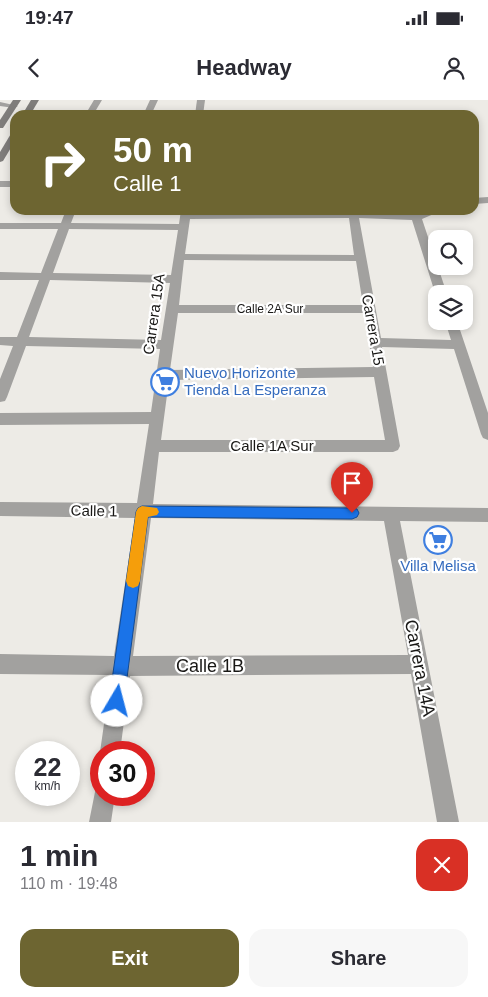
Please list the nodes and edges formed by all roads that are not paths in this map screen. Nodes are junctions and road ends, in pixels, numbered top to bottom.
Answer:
1 (16, 103) edge
2 (0, 104) edge
3 (10, 112) edge
4 (0, 126) edge
5 (10, 150) edge
6 (0, 159) edge
7 (69, 215) edge
8 (353, 215) junction
9 (422, 215) edge
10 (416, 217) junction
11 (184, 218) edge
12 (0, 226) edge
13 (65, 226) junction
14 (179, 258) junction
15 (360, 258) junction
16 (0, 276) edge
17 (46, 277) junction
18 (176, 279) junction
19 (439, 285) edge
20 (172, 309) junction
21 (370, 309) junction
22 (453, 330) edge
23 (0, 341) edge
24 (21, 341) junction
25 (375, 342) junction
26 (166, 345) junction
27 (458, 346) junction
28 (380, 372) junction
29 (162, 375) junction
30 (0, 396) edge
31 (156, 418) junction
32 (0, 419) edge
33 (488, 434) edge
34 (152, 446) junction
35 (393, 446) joint
36 (0, 509) edge
37 (142, 512) junction
38 (391, 514) junction
39 (488, 515) edge
40 (0, 664) edge
41 (420, 664) junction
42 (122, 666) junction
43 (112, 741) edge
44 (102, 806) edge
45 (100, 822) edge
46 (448, 822) edge

1 - 2 street
3 - 4 street
5 - 6 street
7 - 13 street
8 - 10 street
8 - 11 street
8 - 15 street, Carrera 15
9 - 10 street
10 - 19 street
11 - 13 street
11 - 14 street, Carrera 15A
12 - 13 street
13 - 17 street
14 - 15 street
14 - 18 street, Carrera 15A
15 - 21 street, Carrera 15
16 - 17 street
17 - 18 street
17 - 24 street
18 - 20 street, Carrera 15A
20 - 21 street, Calle 2A Sur
20 - 26 street, Carrera 15A
21 - 25 street, Carrera 15
22 - 27 street
23 - 24 street
24 - 26 street
24 - 30 street
25 - 27 street
25 - 28 street, Carrera 15
26 - 29 street, Carrera 15A
27 - 33 street
28 - 29 street
28 - 35 street, Carrera 15
29 - 31 street, Carrera 15A
31 - 32 street
31 - 34 street, Carrera 15A
34 - 35 street, Calle 1A Sur
34 - 37 street, Carrera 15A
36 - 37 street, Calle 1
37 - 38 street, Calle 1
37 - 42 street
38 - 39 street, Calle 1
38 - 41 street, Carrera 14A
40 - 42 street, Calle 1B
41 - 42 street, Calle 1B
41 - 46 street, Carrera 14A
42 - 43 street
44 - 45 street

